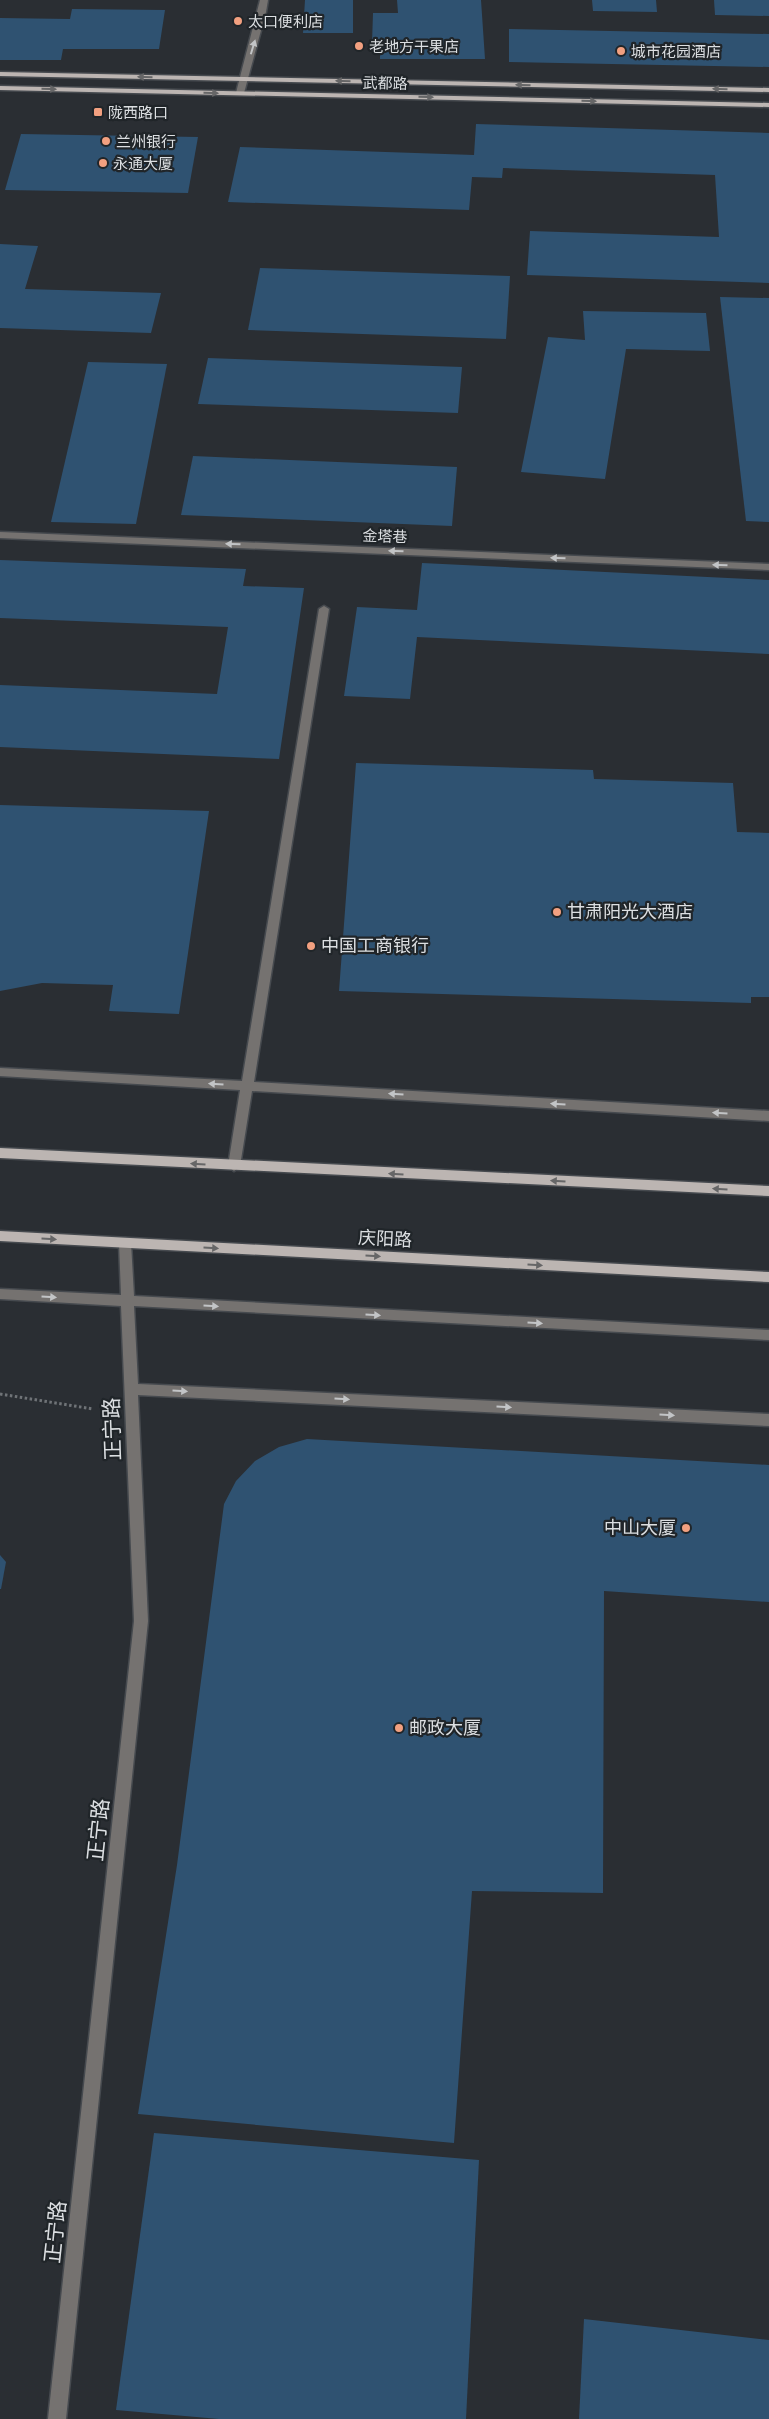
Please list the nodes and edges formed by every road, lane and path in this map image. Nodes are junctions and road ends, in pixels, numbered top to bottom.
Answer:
1 (264, 0) edge
2 (0, 74) edge
3 (243, 79) junction
4 (0, 88) edge
5 (769, 90) edge
6 (240, 93) junction
7 (769, 105) edge
8 (0, 535) edge
9 (769, 567) edge
10 (324, 609) dead end
11 (0, 1072) edge
12 (247, 1086) junction
13 (769, 1116) edge
14 (0, 1153) edge
15 (234, 1166) junction
16 (769, 1191) edge
17 (0, 1236) edge
18 (125, 1243) junction
19 (769, 1277) edge
20 (0, 1294) edge
21 (128, 1302) junction
22 (769, 1335) edge
23 (131, 1389) junction
24 (769, 1420) edge
25 (57, 2419) edge

3 -> 1 street
3 -> 2 main road, 武都路
5 -> 3 main road, 武都路
3 - 6 street
4 -> 6 main road, 武都路
6 -> 7 main road, 武都路
9 -> 8 street, 金塔巷
10 - 12 street
12 -> 11 street
13 -> 12 street
12 - 15 street
15 -> 14 main road
16 -> 15 main road
17 -> 18 main road, 庆阳路
18 -> 19 main road, 庆阳路
18 - 21 street, 正宁路
20 -> 21 street
21 -> 22 street
21 - 23 street, 正宁路
23 -> 24 street
23 - 25 street, 正宁路

